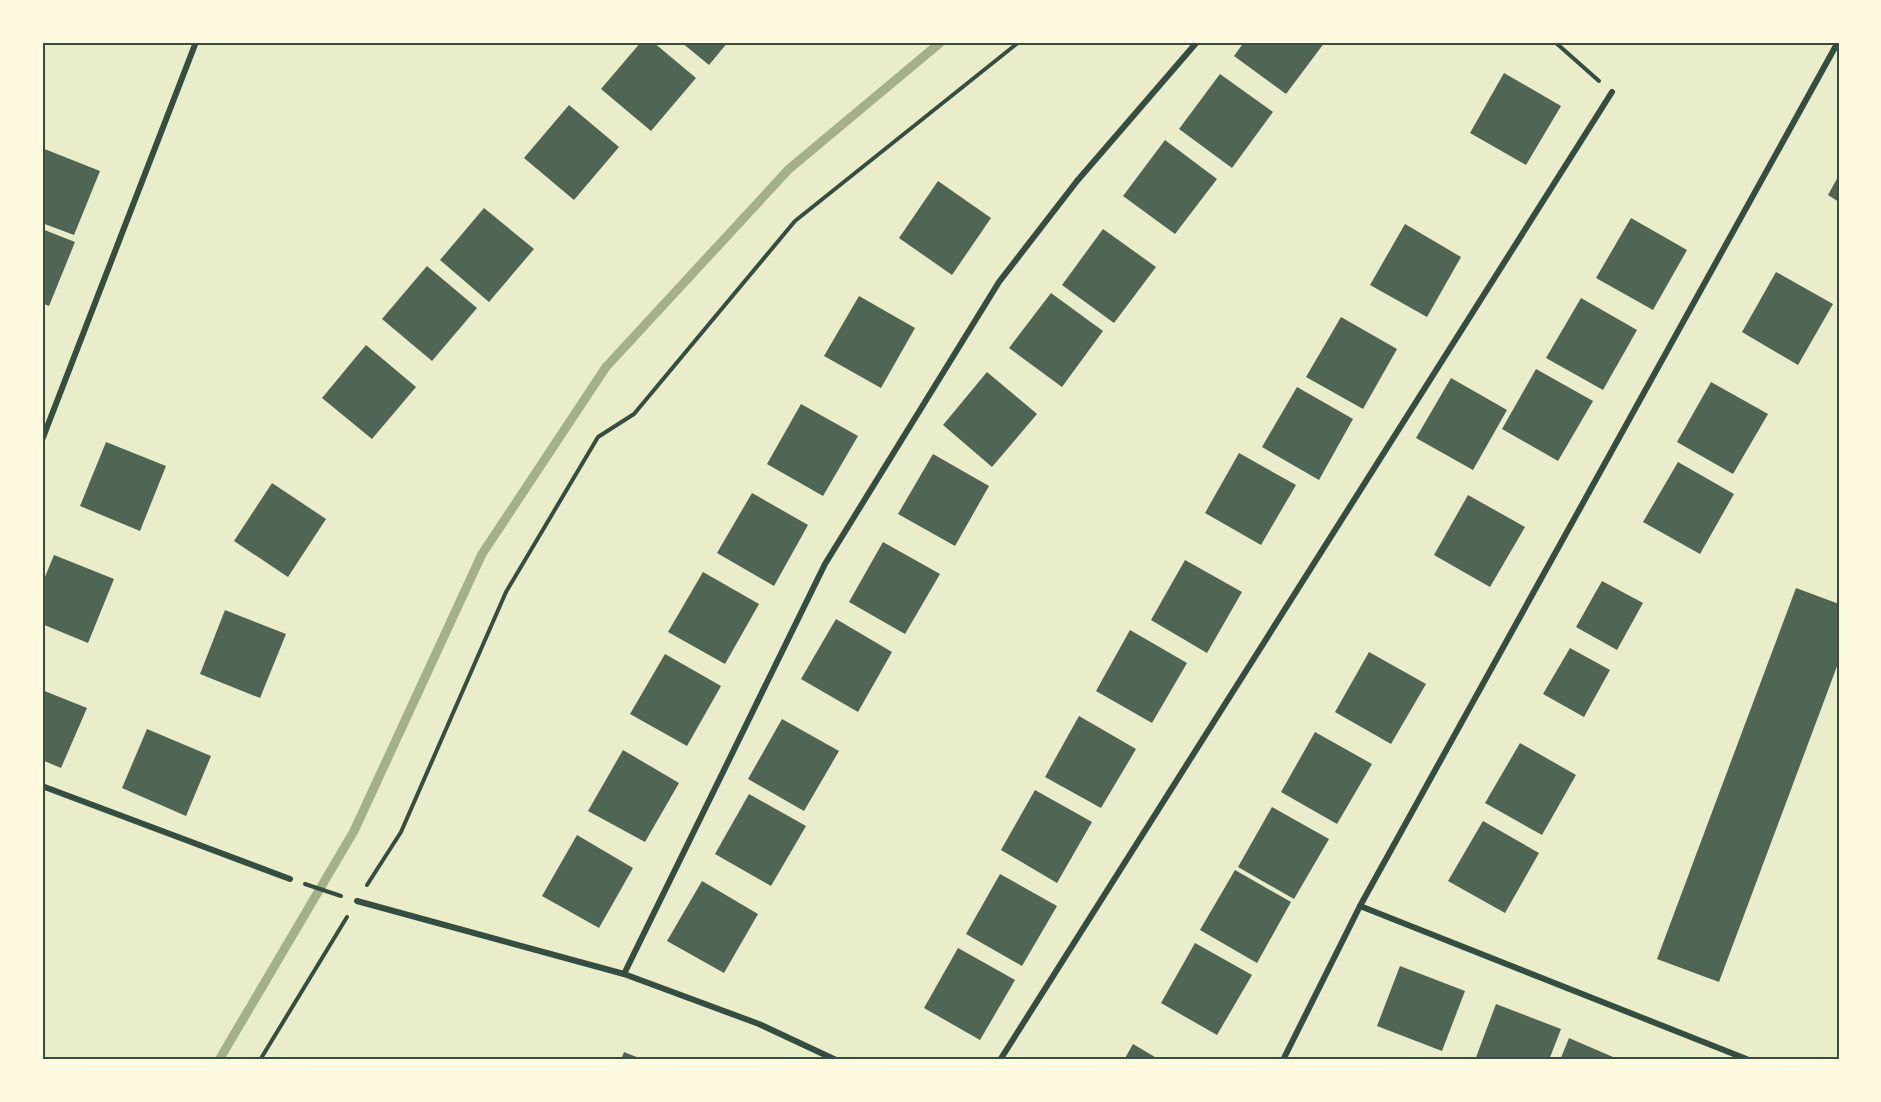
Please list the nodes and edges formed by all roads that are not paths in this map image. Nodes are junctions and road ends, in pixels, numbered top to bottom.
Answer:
1 (196, 42) edge
2 (1197, 42) edge
3 (1838, 42) edge
4 (1612, 92) road end
5 (42, 440) edge
6 (42, 786) edge
7 (290, 879) road end
8 (357, 901) road end
9 (1360, 906) junction
10 (624, 974) junction
11 (836, 1060) edge
12 (1000, 1060) edge
13 (1283, 1060) edge
14 (1749, 1060) edge

1 - 5 street
2 - 10 street
3 - 9 street
4 - 12 street
6 - 7 street
8 - 10 street
9 - 13 street
9 - 14 street
10 - 11 street

